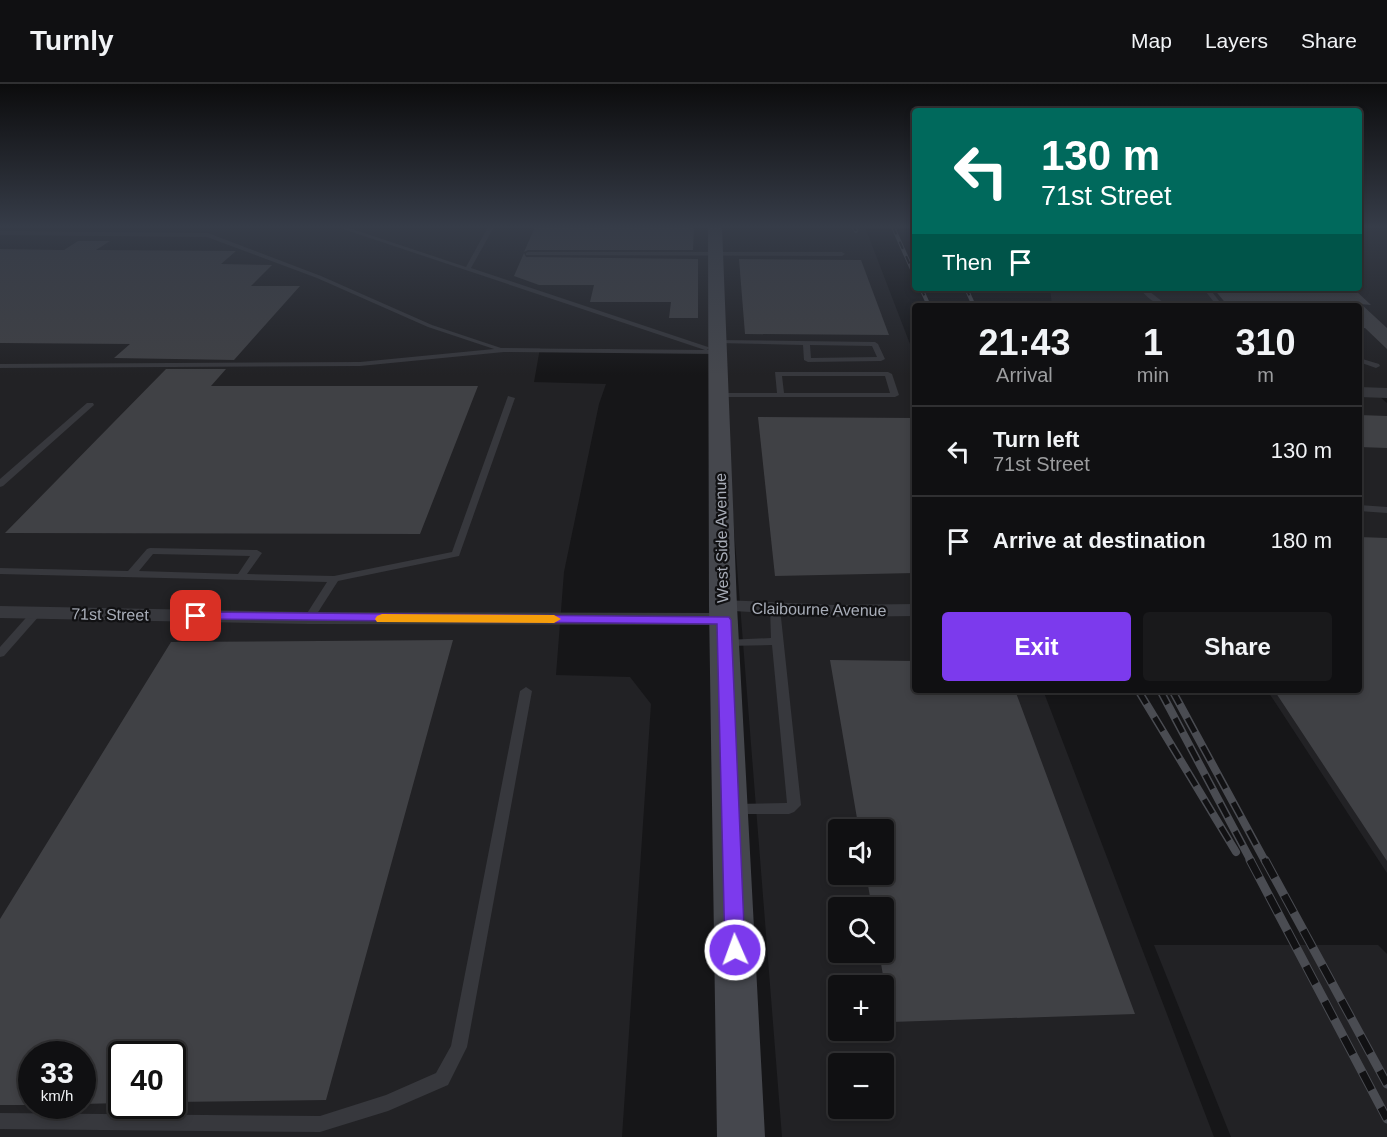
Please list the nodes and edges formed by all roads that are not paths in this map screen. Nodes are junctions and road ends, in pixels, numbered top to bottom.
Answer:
1 (317, 276) edge
2 (491, 276) edge
3 (717, 276) edge
4 (1144, 291) edge
5 (1208, 291) edge
6 (1161, 303) edge
7 (1218, 303) edge
8 (806, 343) junction
9 (718, 347) junction
10 (504, 350) junction
11 (1362, 361) edge
12 (0, 366) edge
13 (1376, 366) dead end
14 (1362, 392) edge
15 (1387, 393) edge
16 (718, 395) junction
17 (781, 395) junction
18 (511, 398) dead end
19 (90, 405) dead end
20 (0, 484) edge
21 (1362, 508) edge
22 (1387, 510) edge
23 (0, 571) edge
24 (132, 573) junction
25 (241, 576) junction
26 (334, 579) junction
27 (775, 608) junction
28 (912, 610) edge
29 (0, 612) edge
30 (36, 613) junction
31 (309, 618) junction
32 (724, 623) junction
33 (777, 641) junction
34 (0, 654) edge
35 (526, 691) dead end
36 (730, 809) junction
37 (0, 1121) edge
38 (741, 1137) edge

1 - 10 lane
2 - 9 lane
3 - 9 street, West Side Avenue
4 - 6 lane
5 - 7 lane
8 - 8 lane
8 - 9 lane
9 - 10 lane
9 - 16 street, West Side Avenue
10 - 12 lane
11 - 13 lane
14 - 15 street
16 - 17 lane
16 - 32 street, West Side Avenue
17 - 17 lane
18 - 26 lane
19 - 20 lane
21 - 22 lane
23 - 24 lane
24 - 25 lane
24 - 25 lane
25 - 26 lane
26 - 31 lane
27 - 28 street, Claibourne Avenue
27 - 32 street, Claibourne Avenue
27 - 33 lane
29 - 30 street, 71st Street
30 - 31 street, 71st Street
30 - 34 lane
31 - 32 street, 71st Street
32 - 33 lane
32 - 36 street, West Side Avenue
33 - 36 lane
35 - 37 lane
36 - 38 street, West Side Avenue

